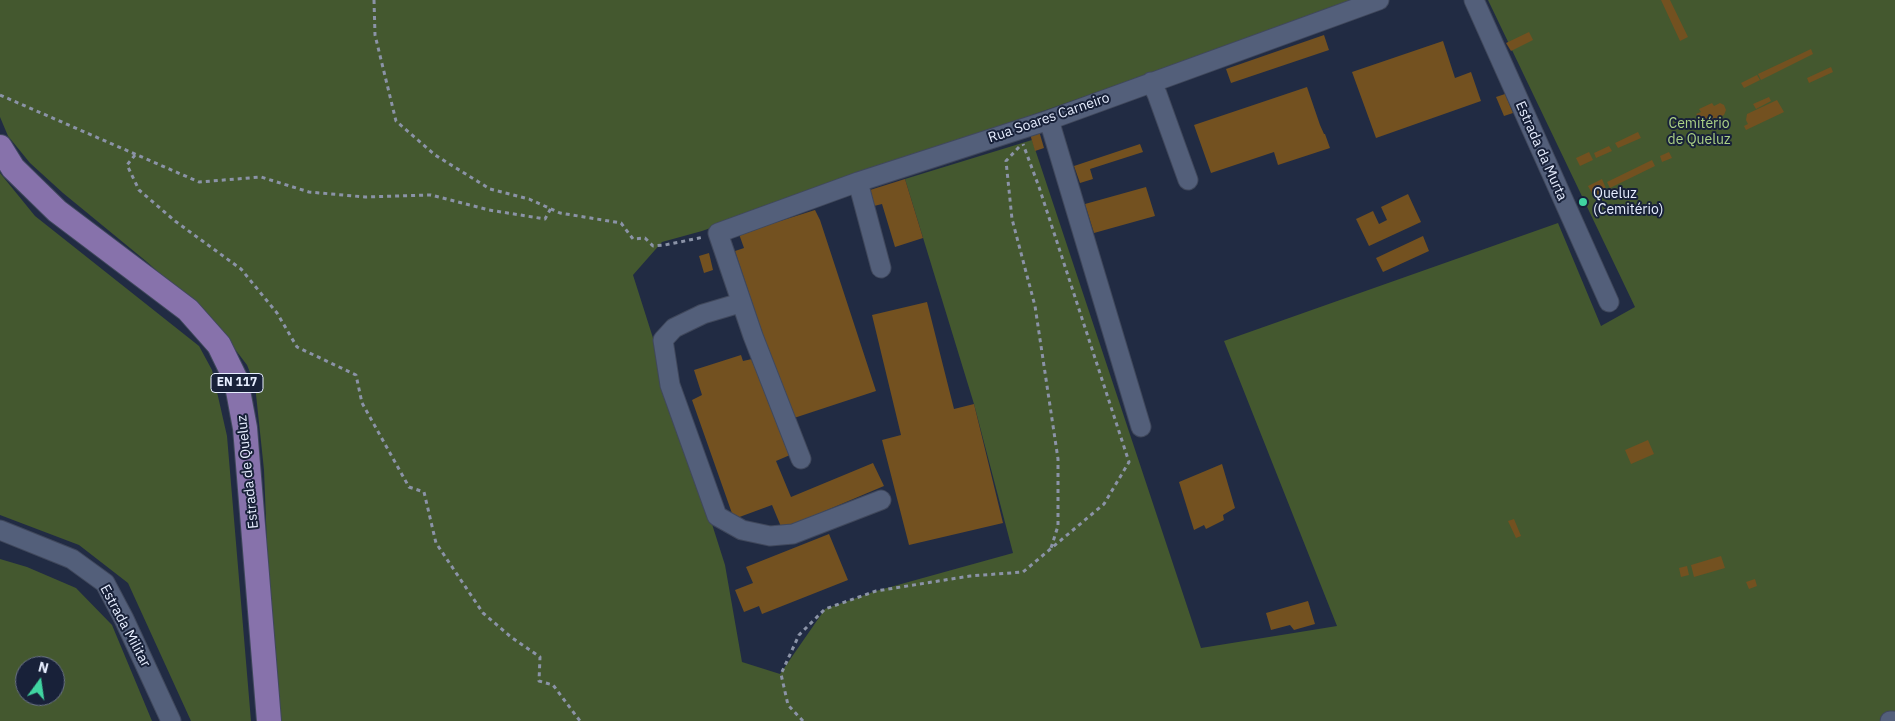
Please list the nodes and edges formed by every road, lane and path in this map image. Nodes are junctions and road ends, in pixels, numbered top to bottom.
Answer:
1 (374, 0) edge
2 (1379, 0) edge
3 (1474, 0) edge
4 (1151, 82) junction
5 (0, 95) edge
6 (1049, 120) junction
7 (0, 147) edge
8 (135, 155) junction
9 (1188, 180) dead end
10 (858, 182) junction
11 (551, 208) junction
12 (718, 233) junction
13 (881, 268) dead end
14 (1609, 302) dead end
15 (740, 303) junction
16 (1141, 427) dead end
17 (801, 459) dead end
18 (881, 500) dead end
19 (0, 530) edge
20 (1051, 549) junction
21 (171, 721) edge
22 (269, 721) edge
23 (580, 721) edge
24 (804, 721) edge

1 - 11 path
2 - 4 street, Rua Soares Carneiro
3 - 14 street, Estrada da Murta
4 - 6 street, Rua Soares Carneiro
4 - 9 street
5 - 8 path
6 - 10 street, Rua Soares Carneiro
6 - 16 street
7 - 22 main road, Estrada de Queluz / EN 117
8 - 11 path
8 - 23 path
10 - 12 street, Rua Soares Carneiro
10 - 13 street
11 - 12 path
12 - 15 street
15 - 17 street
15 - 18 street
19 - 21 street, Estrada Militar
20 - 20 path
20 - 24 path

